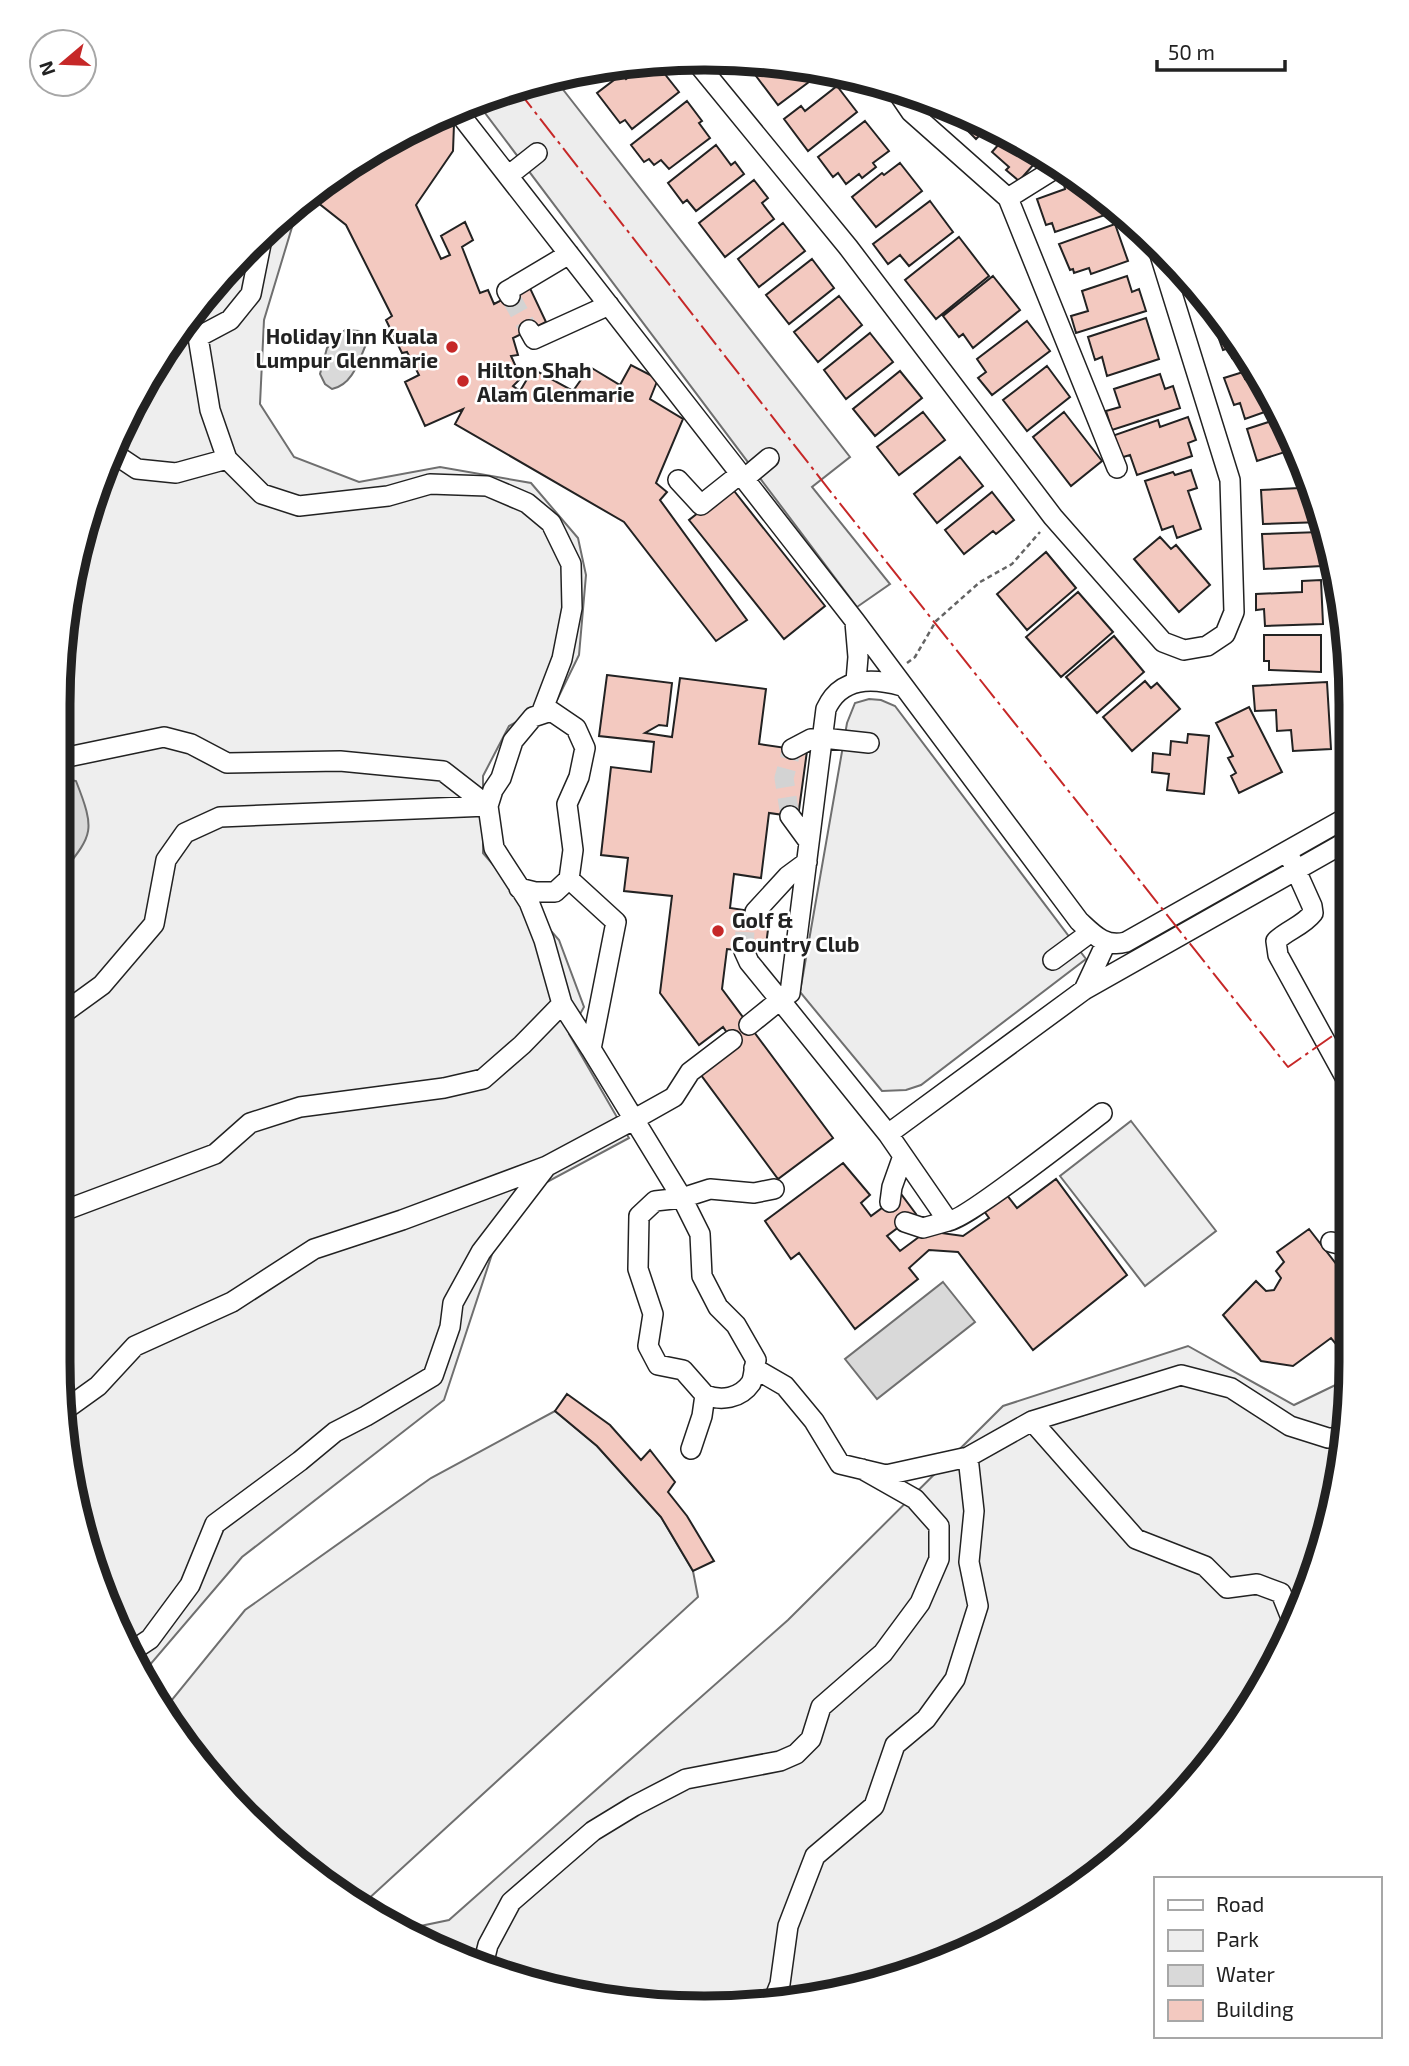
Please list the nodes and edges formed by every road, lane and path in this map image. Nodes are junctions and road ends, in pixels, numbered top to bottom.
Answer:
1 (703, 70) edge
2 (905, 103) edge
3 (463, 118) edge
4 (537, 153) dead end
5 (1049, 172) edge
6 (508, 176) junction
7 (1008, 198) junction
8 (259, 253) edge
9 (569, 254) junction
10 (1164, 267) edge
11 (510, 296) dead end
12 (609, 305) junction
13 (528, 330) dead end
14 (192, 335) edge
15 (120, 458) edge
16 (769, 458) dead end
17 (227, 459) junction
18 (1117, 468) dead end
19 (742, 477) junction
20 (678, 480) dead end
21 (1053, 517) junction
22 (855, 621) junction
23 (898, 679) junction
24 (856, 681) junction
25 (541, 714) junction
26 (823, 738) junction
27 (869, 743) dead end
28 (792, 749) dead end
29 (70, 757) edge
30 (488, 806) junction
31 (790, 816) tunnel mouth
32 (1339, 821) edge
33 (1330, 826) junction
34 (1339, 836) edge
35 (809, 842) junction
36 (1339, 845) edge
37 (1287, 849) junction
38 (807, 862) junction
39 (1296, 869) junction
40 (562, 886) junction
41 (519, 888) junction
42 (755, 912) tunnel mouth
43 (537, 922) junction
44 (1099, 937) junction
45 (744, 951) dead end
46 (1053, 960) dead end
47 (1084, 990) junction
48 (780, 1000) junction
49 (562, 1004) junction
50 (70, 1008) edge
51 (749, 1025) dead end
52 (732, 1040) dead end
53 (591, 1049) junction
54 (1339, 1066) edge
55 (1102, 1113) dead end
56 (633, 1121) junction
57 (888, 1134) junction
58 (903, 1156) junction
59 (547, 1166) junction
60 (774, 1189) dead end
61 (682, 1198) junction
62 (890, 1202) dead end
63 (70, 1208) edge
64 (948, 1221) junction
65 (905, 1222) dead end
66 (1332, 1242) dead end
67 (1339, 1244) edge
68 (754, 1368) junction
69 (705, 1395) junction
70 (71, 1405) edge
71 (1032, 1421) junction
72 (1335, 1438) edge
73 (691, 1449) dead end
74 (968, 1457) junction
75 (862, 1469) junction
76 (1288, 1611) edge
77 (138, 1647) edge
78 (485, 1956) edge
79 (777, 1992) edge

1 - 21 street
2 - 7 street
3 - 6 street
4 - 6 street
5 - 7 street
6 - 9 street
7 - 18 street
8 - 14 street
9 - 11 street
9 - 12 street
10 - 21 street
12 - 13 street
12 - 19 street
14 - 17 street
15 - 17 street
16 - 19 street
17 - 25 street
19 - 20 street
19 - 22 street
21 - 23 path
22 - 23 street
22 - 24 street
23 - 24 street
23 - 44 street
24 - 26 street
25 - 30 street
25 - 40 street
26 - 27 street
26 - 28 street
26 - 35 street
29 - 30 street
30 - 41 street
30 - 50 street
31 - 35 street
32 - 33 street
33 - 34 street
33 - 37 street
35 - 38 street
36 - 39 street
37 - 39 street
37 - 44 street
38 - 42 street
38 - 48 street
39 - 47 street
39 - 54 street
40 - 41 street
40 - 43 street
40 - 53 street
41 - 43 street
43 - 49 street
44 - 46 street
44 - 47 street
45 - 48 street
47 - 57 street
48 - 51 street
48 - 57 street
49 - 53 street
49 - 63 street
52 - 56 street
53 - 56 street
55 - 64 street
56 - 59 street
56 - 61 street
57 - 58 street
58 - 62 street
58 - 64 street
59 - 70 street
59 - 77 street
60 - 61 street
61 - 68 street
61 - 69 street
64 - 65 street
66 - 67 street
68 - 69 street
68 - 75 street
69 - 73 street
71 - 72 street
71 - 74 street
71 - 76 street
74 - 75 street
74 - 79 street
75 - 78 street

